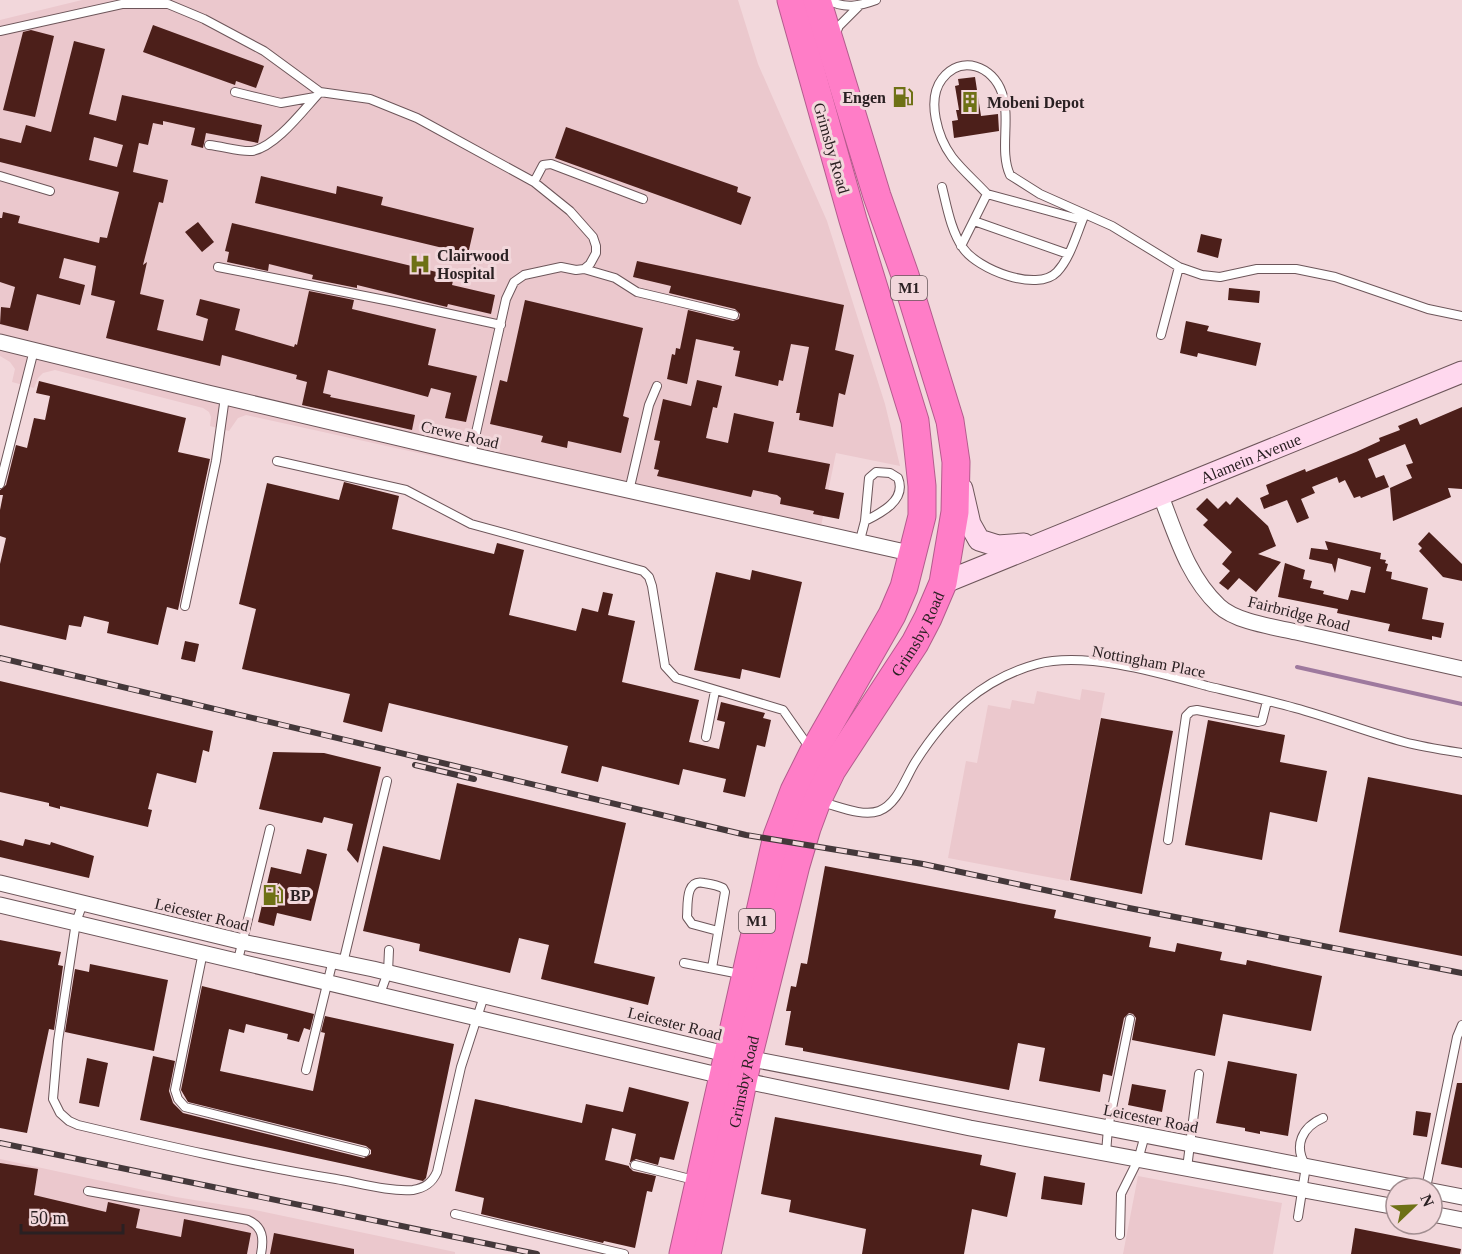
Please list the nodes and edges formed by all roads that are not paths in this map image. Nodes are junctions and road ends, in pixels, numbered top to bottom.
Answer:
1 (790, 0) edge
2 (817, 0) edge
3 (828, 0) edge
4 (876, 0) edge
5 (859, 6) junction
6 (0, 31) edge
7 (831, 46) junction
8 (235, 92) dead end
9 (318, 94) junction
10 (209, 145) dead end
11 (0, 176) edge
12 (534, 182) junction
13 (942, 187) dead end
14 (50, 190) dead end
15 (987, 194) junction
16 (643, 199) dead end
17 (1084, 217) junction
18 (974, 220) junction
19 (961, 246) junction
20 (1068, 254) junction
21 (218, 267) dead end
22 (1179, 267) junction
23 (584, 269) junction
24 (734, 315) dead end
25 (1462, 316) edge
26 (501, 325) junction
27 (1161, 334) dead end
28 (0, 342) edge
29 (34, 350) junction
30 (1462, 372) edge
31 (657, 386) dead end
32 (225, 398) junction
33 (471, 455) junction
34 (277, 462) dead end
35 (956, 462) junction
36 (0, 484) edge
37 (629, 491) junction
38 (1160, 494) junction
39 (865, 521) junction
40 (860, 540) junction
41 (1039, 542) junction
42 (914, 554) junction
43 (943, 583) junction
44 (184, 606) dead end
45 (1462, 669) edge
46 (715, 691) junction
47 (1267, 701) junction
48 (705, 737) dead end
49 (813, 753) junction
50 (1462, 753) edge
51 (387, 781) dead end
52 (806, 796) junction
53 (270, 829) dead end
54 (1168, 840) dead end
55 (0, 882) edge
56 (83, 903) junction
57 (0, 905) edge
58 (76, 922) junction
59 (718, 931) junction
60 (241, 942) junction
61 (389, 950) dead end
62 (203, 952) junction
63 (238, 960) junction
64 (338, 962) junction
65 (684, 963) dead end
66 (712, 968) junction
67 (388, 972) junction
68 (744, 975) junction
69 (328, 982) junction
70 (380, 994) junction
71 (484, 996) junction
72 (477, 1017) junction
73 (1130, 1019) dead end
74 (1462, 1025) edge
75 (735, 1067) junction
76 (306, 1070) dead end
77 (1198, 1074) dead end
78 (956, 1100) junction
79 (1323, 1118) dead end
80 (952, 1124) junction
81 (1108, 1128) junction
82 (1145, 1135) junction
83 (1189, 1144) junction
84 (364, 1152) dead end
85 (1106, 1153) junction
86 (1138, 1160) junction
87 (635, 1165) dead end
88 (1306, 1166) junction
89 (1186, 1168) junction
90 (1428, 1176) edge
91 (1384, 1181) edge
92 (699, 1182) junction
93 (1301, 1190) junction
94 (88, 1191) dead end
95 (1444, 1193) edge
96 (1462, 1197) edge
97 (1384, 1206) edge
98 (455, 1214) dead end
99 (1444, 1216) edge
100 (1298, 1217) dead end
101 (1462, 1220) edge
102 (1120, 1235) dead end
103 (261, 1254) edge
104 (624, 1254) edge
105 (682, 1254) edge
106 (707, 1254) edge

1 - 42 highway, Grimsby Road / M1
2 - 7 highway, Grimsby Road / M1
3 - 5 lane
4 - 5 lane
5 - 7 lane
6 - 9 lane
7 - 35 highway, Grimsby Road / M1
8 - 9 lane
9 - 10 lane
9 - 12 lane
11 - 14 lane
12 - 16 lane
12 - 23 lane
13 - 19 lane
15 - 17 lane
15 - 17 lane
15 - 18 lane
17 - 20 lane
17 - 22 lane
18 - 19 lane
18 - 20 lane
19 - 20 lane
21 - 26 lane
22 - 25 lane
22 - 27 lane
23 - 24 lane
23 - 26 lane
26 - 33 lane
28 - 29 street, Crewe Road
29 - 32 street, Crewe Road
29 - 36 lane
30 - 38 street, Alamein Avenue
31 - 37 lane
32 - 33 street, Crewe Road
32 - 44 lane
33 - 37 street, Crewe Road
34 - 46 lane
35 - 41 street, Alamein Avenue
35 - 43 highway, Grimsby Road / M1
37 - 40 street, Crewe Road
38 - 41 street, Alamein Avenue
38 - 45 street, Fairbridge Road
39 - 39 lane
39 - 40 lane
40 - 42 street, Crewe Road
41 - 43 street, Alamein Avenue
42 - 49 highway, Grimsby Road / M1
43 - 52 highway, Grimsby Road / M1
46 - 48 lane
46 - 49 lane
47 - 50 lane, Nottingham Place
47 - 52 lane, Nottingham Place
47 - 54 lane
49 - 52 highway, Grimsby Road / M1
51 - 64 lane
52 - 68 highway, Grimsby Road / M1
52 - 75 highway, Grimsby Road / M1
53 - 60 lane
55 - 56 street, Leicester Road
56 - 58 lane
56 - 60 street, Leicester Road
57 - 58 street, Leicester Road
58 - 62 street, Leicester Road
58 - 72 lane
59 - 59 lane
59 - 66 lane
60 - 63 lane
60 - 64 street, Leicester Road
61 - 67 lane
62 - 63 street, Leicester Road
62 - 84 lane
63 - 69 street, Leicester Road
64 - 67 street, Leicester Road
64 - 69 lane
65 - 66 lane
66 - 68 lane
67 - 70 lane
67 - 71 street, Leicester Road
68 - 75 highway, Grimsby Road / M1
69 - 70 street, Leicester Road
69 - 76 lane
70 - 72 street, Leicester Road
71 - 72 lane
71 - 75 street, Leicester Road
72 - 75 street, Leicester Road
73 - 81 lane
74 - 90 lane
75 - 78 street, Leicester Road
75 - 80 street, Leicester Road
75 - 92 highway, Grimsby Road / M1
75 - 106 highway, Grimsby Road / M1
77 - 83 lane
78 - 80 street
78 - 81 street, Leicester Road
79 - 88 lane
80 - 85 street, Leicester Road
81 - 82 street, Leicester Road
81 - 85 lane
82 - 83 street, Leicester Road
82 - 86 lane
83 - 88 street, Leicester Road
83 - 89 lane
85 - 86 street, Leicester Road
86 - 89 street, Leicester Road
86 - 102 lane
87 - 92 lane
88 - 91 street, Leicester Road
88 - 93 lane
89 - 93 street, Leicester Road
92 - 105 highway, Grimsby Road / M1
93 - 97 street, Leicester Road
93 - 100 lane
94 - 103 lane
95 - 96 street
98 - 104 lane
99 - 101 street

